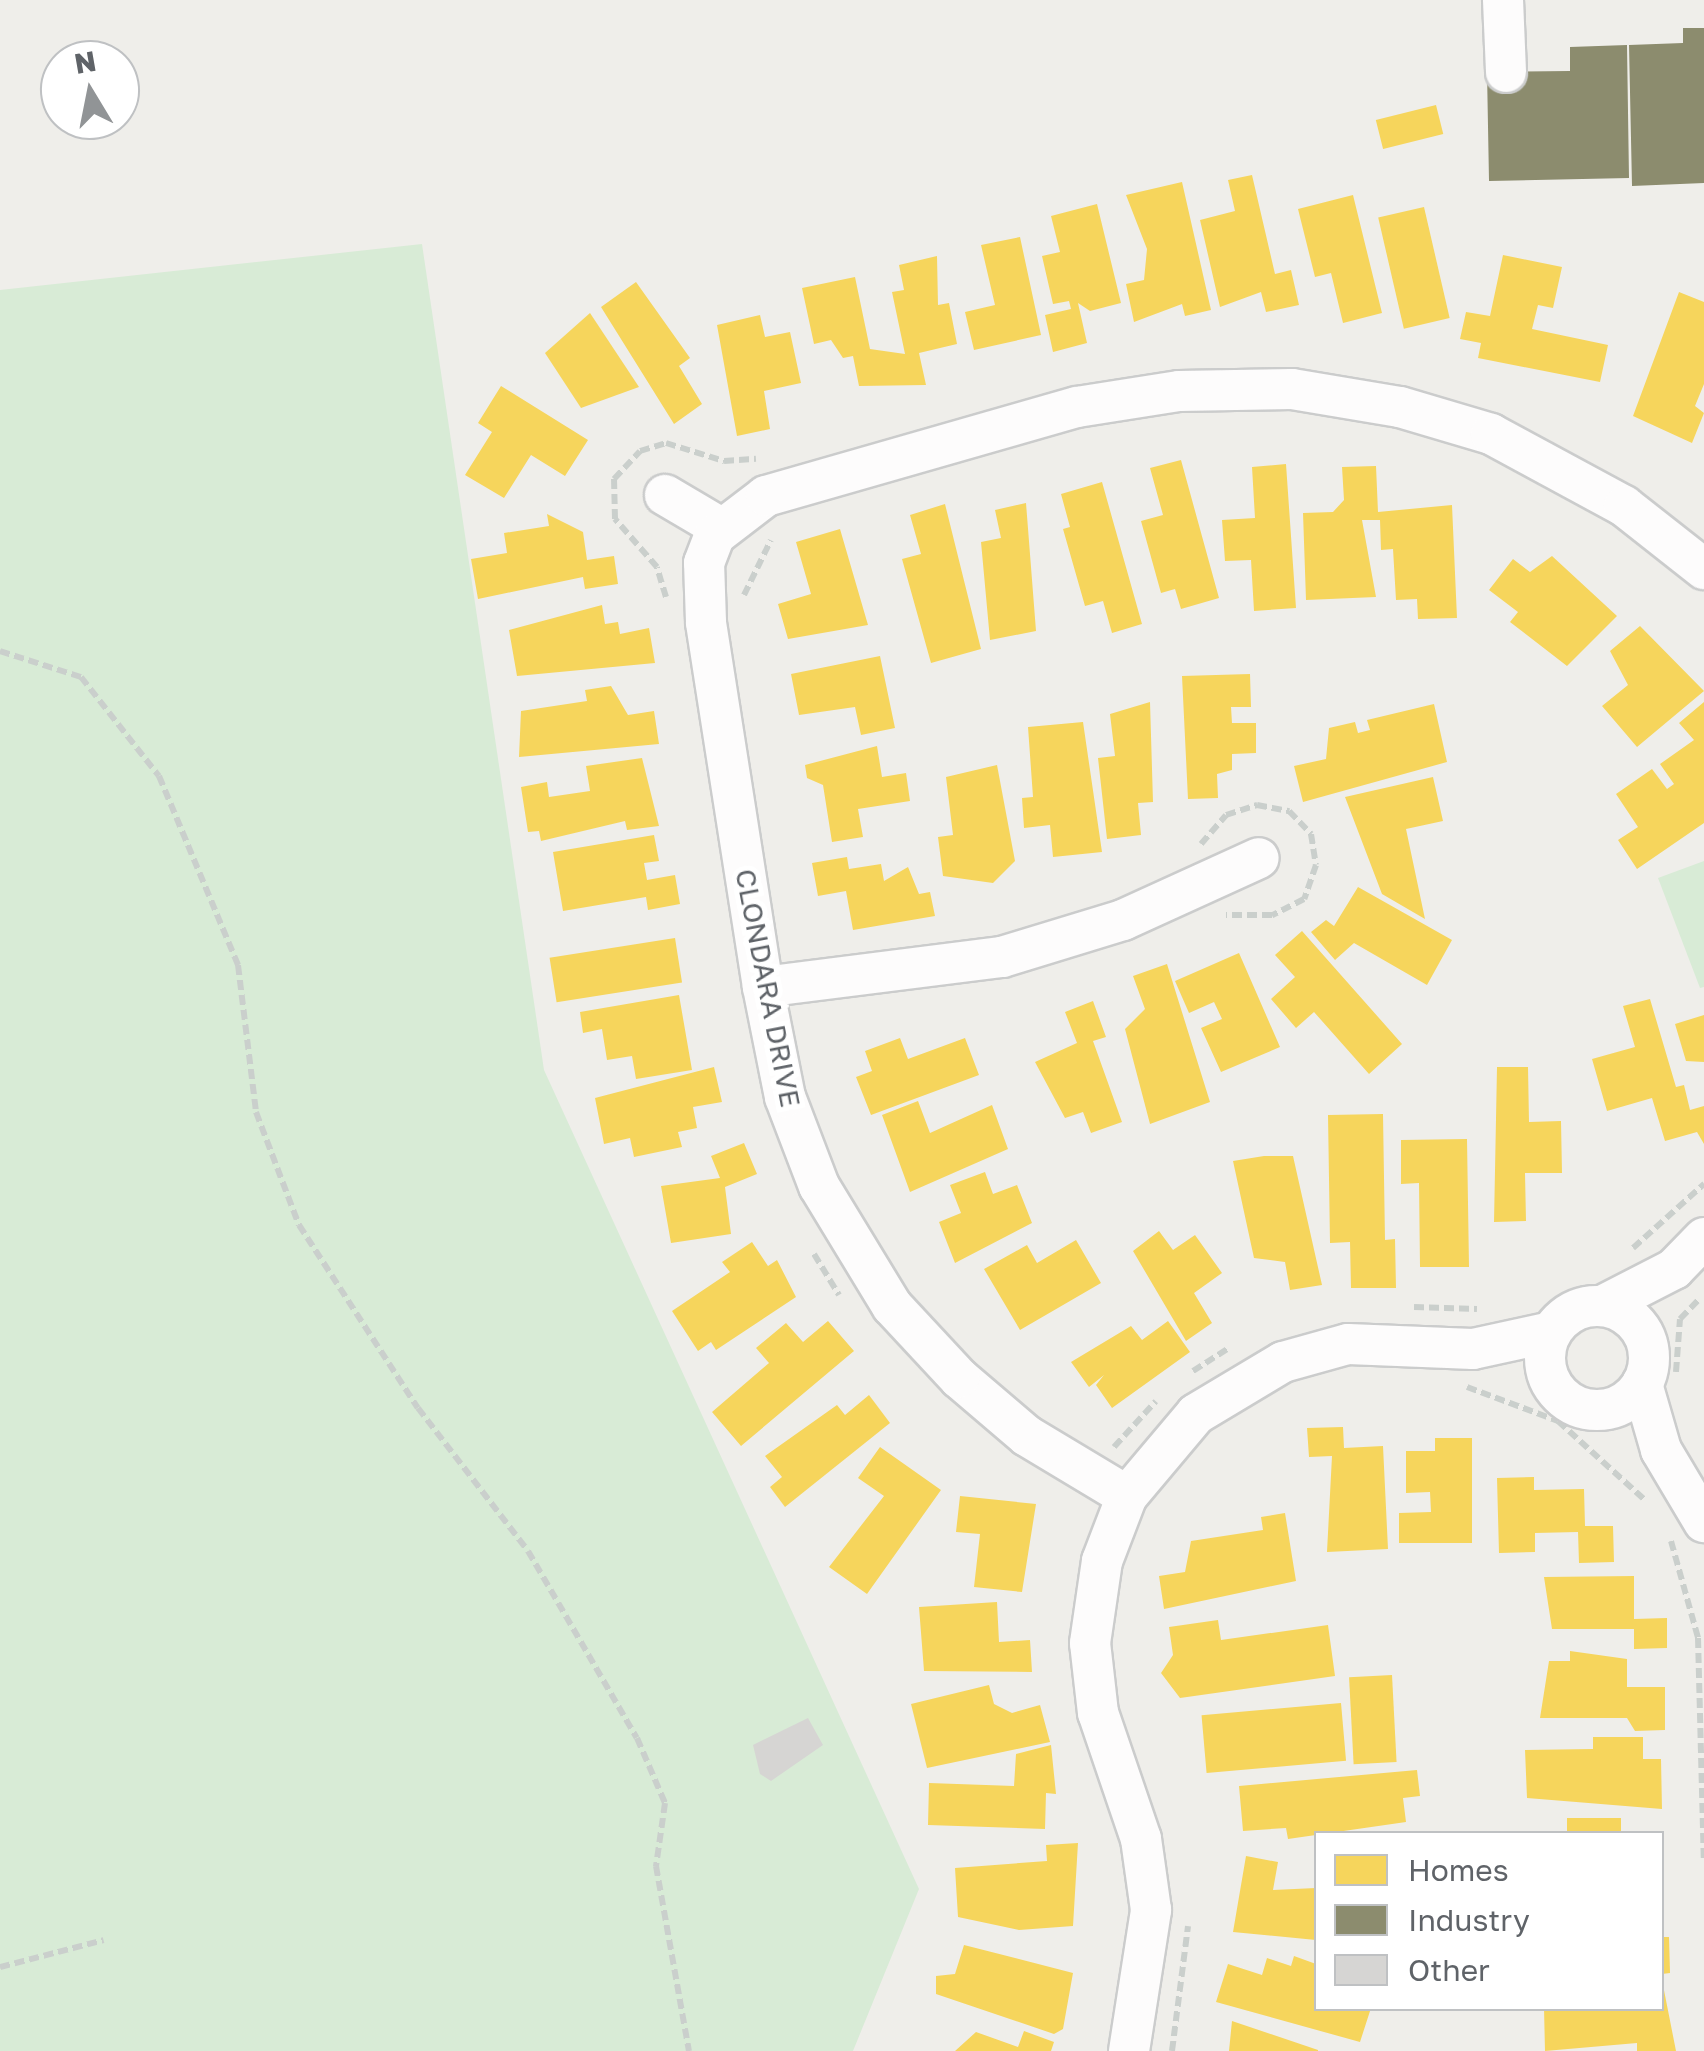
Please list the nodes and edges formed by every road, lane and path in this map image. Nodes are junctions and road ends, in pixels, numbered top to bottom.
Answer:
1 (1503, 0) edge
2 (1506, 72) dead end
3 (774, 454) dead end
4 (664, 494) dead end
5 (721, 528) junction
6 (784, 530) dead end
7 (1704, 570) edge
8 (744, 600) dead end
9 (668, 608) dead end
10 (0, 650) edge
11 (1259, 858) dead end
12 (763, 987) junction
13 (805, 1237) dead end
14 (1704, 1238) edge
15 (1689, 1281) edge
16 (843, 1300) dead end
17 (1602, 1306) junction
18 (1551, 1332) junction
19 (1644, 1338) junction
20 (1473, 1349) junction
21 (1450, 1384) dead end
22 (1659, 1386) junction
23 (1554, 1387) junction
24 (1596, 1410) junction
25 (1100, 1441) dead end
26 (1112, 1449) dead end
27 (1661, 1450) junction
28 (1127, 1496) junction
29 (1655, 1513) dead end
30 (1704, 1522) edge
31 (1662, 1524) dead end
32 (1704, 1860) edge
33 (1187, 1913) dead end
34 (104, 1940) dead end
35 (0, 1967) edge
36 (689, 2051) edge
37 (1130, 2051) edge
38 (1172, 2051) edge

1 - 2 street
3 - 9 path
4 - 5 street
5 - 7 street
5 - 12 street, CLONDARA DRIVE
6 - 8 path
10 - 36 path
11 - 12 street
12 - 28 street, CLONDARA DRIVE
13 - 16 path
14 - 15 street
15 - 17 street
15 - 19 street
15 - 22 path
17 - 18 street
17 - 19 street
18 - 20 street
18 - 23 street
19 - 22 street
20 - 23 street
20 - 28 street
21 - 29 path
22 - 24 street
22 - 27 street
23 - 24 street
24 - 27 street
25 - 26 path
27 - 30 street
28 - 37 street
31 - 32 path
33 - 38 path
34 - 35 path

